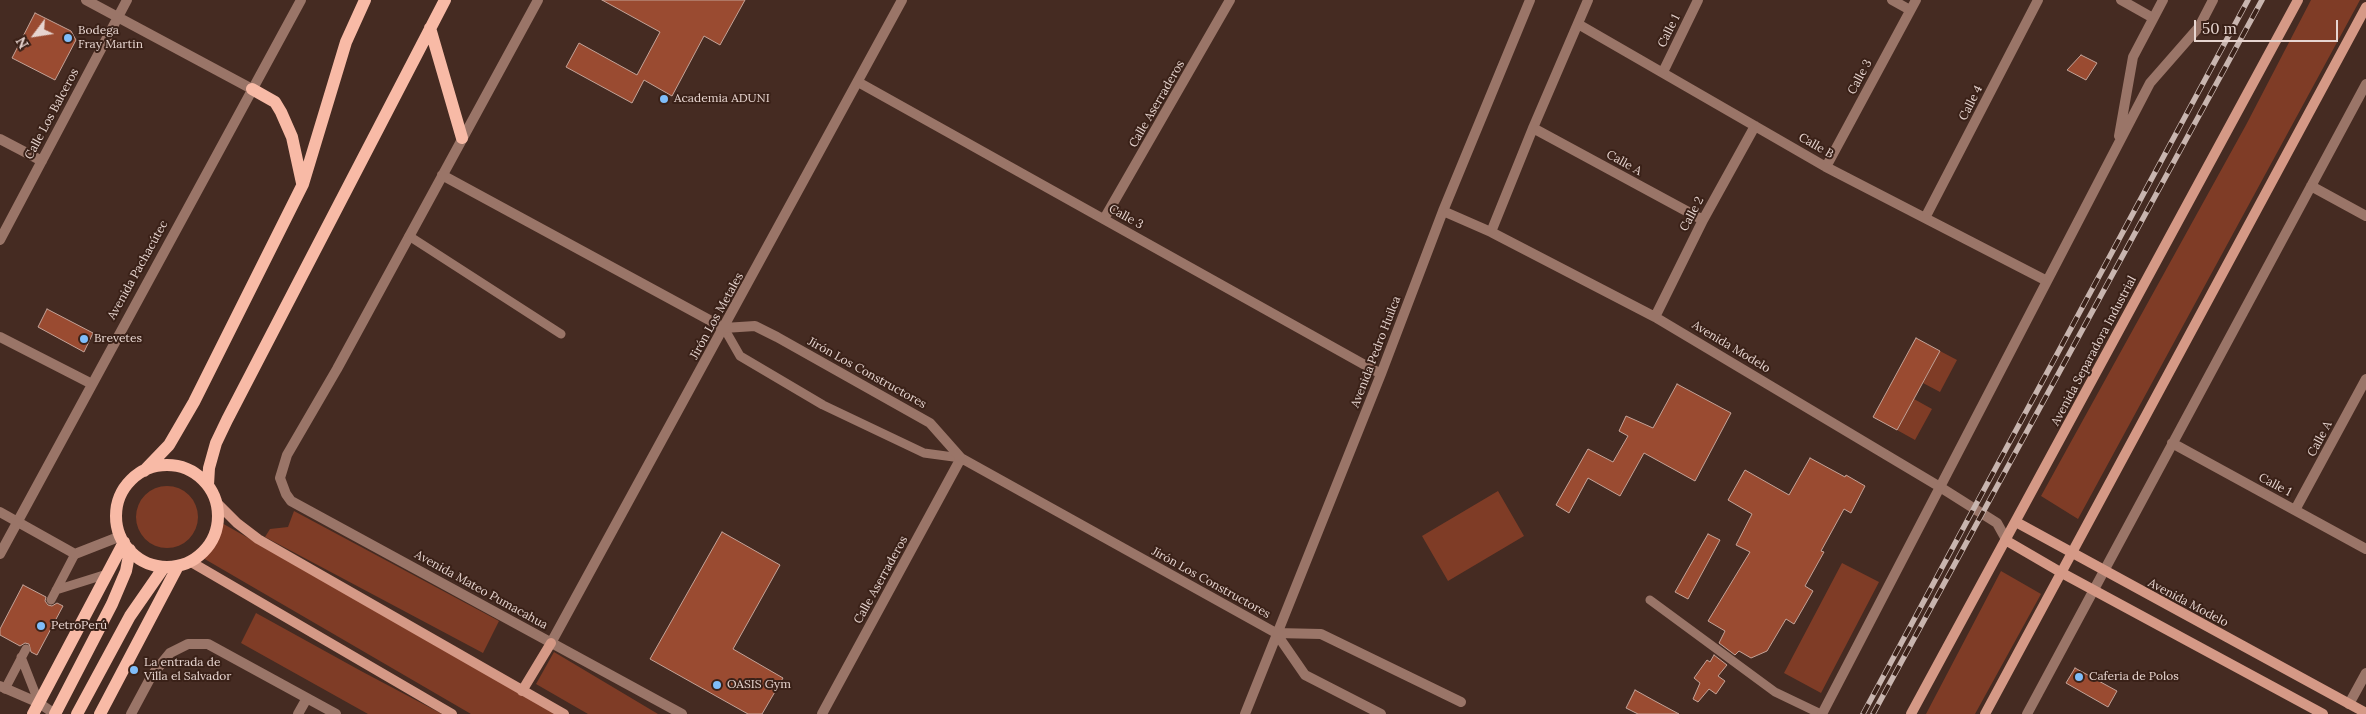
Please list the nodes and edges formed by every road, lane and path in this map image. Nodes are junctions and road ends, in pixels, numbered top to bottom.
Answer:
1 (86, 0) edge
2 (127, 0) edge
3 (301, 0) edge
4 (365, 0) edge
5 (445, 0) edge
6 (538, 0) edge
7 (902, 0) edge
8 (1230, 0) edge
9 (1530, 0) edge
10 (1588, 0) edge
11 (1698, 0) edge
12 (1892, 0) edge
13 (1916, 0) edge
14 (2038, 0) edge
15 (2121, 0) edge
16 (2163, 0) edge
17 (2213, 0) edge
18 (2298, 0) edge
19 (2366, 7) edge
20 (1910, 10) junction
21 (118, 17) junction
22 (2154, 18) junction
23 (1578, 24) junction
24 (430, 28) junction
25 (1663, 72) junction
26 (858, 82) junction
27 (2366, 84) edge
28 (252, 89) junction
29 (1755, 126) junction
30 (1533, 128) junction
31 (462, 138) junction
32 (0, 139) edge
33 (2117, 147) junction
34 (42, 161) junction
35 (1826, 166) junction
36 (442, 175) junction
37 (303, 184) junction
38 (2311, 186) junction
39 (1443, 211) junction
40 (2366, 216) edge
41 (1926, 218) junction
42 (1104, 220) junction
43 (1703, 220) junction
44 (1491, 232) junction
45 (409, 236) junction
46 (0, 240) edge
47 (2047, 281) junction
48 (1655, 316) junction
49 (724, 328) junction
50 (561, 334) dead end
51 (0, 337) edge
52 (1381, 374) junction
53 (2366, 379) edge
54 (92, 384) junction
55 (2172, 443) junction
56 (962, 458) junction
57 (144, 470) junction
58 (208, 485) junction
59 (1940, 487) junction
60 (217, 503) junction
61 (2296, 510) junction
62 (0, 512) edge
63 (17, 522) junction
64 (2016, 522) junction
65 (1997, 523) junction
66 (2007, 540) junction
67 (125, 543) junction
68 (2366, 548) edge
69 (0, 554) edge
70 (75, 554) junction
71 (2071, 554) junction
72 (191, 562) junction
73 (178, 566) junction
74 (164, 567) junction
75 (2104, 571) junction
76 (2062, 573) junction
77 (107, 574) junction
78 (56, 590) junction
79 (2094, 590) junction
80 (51, 600) dead end
81 (1650, 600) dead end
82 (1276, 634) junction
83 (551, 643) junction
84 (2366, 673) edge
85 (2, 687) edge
86 (522, 691) junction
87 (307, 698) junction
88 (1461, 702) dead end
89 (2349, 704) junction
90 (36, 708) edge
91 (2366, 713) edge
92 (55, 714) edge
93 (77, 714) edge
94 (100, 714) edge
95 (130, 714) edge
96 (298, 714) edge
97 (336, 714) edge
98 (452, 714) edge
99 (564, 714) edge
100 (682, 714) edge
101 (822, 714) edge
102 (1245, 714) edge
103 (1381, 714) edge
104 (1822, 714) edge
105 (1911, 714) edge
106 (1985, 714) edge
107 (2027, 714) edge
108 (2323, 714) edge

1 - 21 street
2 - 21 street, Calle Los Balceros
3 - 28 street, Avenida Pachacútec
4 - 37 main road
5 - 24 main road
6 - 31 street
7 - 26 street, Jirón Los Metales
8 - 42 street, Calle Aserraderos
9 - 39 street, Avenida Pedro Huilca
10 - 23 street
11 - 25 street, Calle 1
12 - 20 street
13 - 20 street, Calle 3
14 - 41 street, Calle 4
15 - 22 street
16 - 22 street
17 - 33 street
18 - 64 main road, Avenida Separadora Industrial
19 - 71 main road
20 - 35 street, Calle 3
21 - 28 street
21 - 34 street, Calle Los Balceros
22 - 33 street
23 - 25 street, Calle B
23 - 30 street
24 - 31 main road
24 - 58 main road
25 - 29 street, Calle B
26 - 42 street, Calle 3
26 - 49 street, Jirón Los Metales
27 - 38 street
28 - 37 main road
28 - 54 street, Avenida Pachacútec
29 - 35 street, Calle B
29 - 43 street, Calle 2
30 - 43 street, Calle A
30 - 44 street
31 - 36 street
32 - 34 street
33 - 47 street
34 - 46 street, Calle Los Balceros
35 - 41 street, Calle B
36 - 45 street
36 - 49 street
37 - 57 main road
38 - 40 street
38 - 55 street
39 - 44 street, Avenida Modelo
39 - 52 street, Avenida Pedro Huilca
41 - 47 street, Calle B
42 - 52 street, Calle 3
43 - 48 street, Calle 2
44 - 48 street, Avenida Modelo
45 - 50 lane
45 - 83 street, Avenida Mateo Pumacahua
47 - 59 street
48 - 59 street, Avenida Modelo
49 - 56 lane
49 - 56 street, Jirón Los Constructores
49 - 83 street, Jirón Los Metales
51 - 54 street
52 - 82 street, Avenida Pedro Huilca
53 - 61 street, Calle A
54 - 63 street, Avenida Pachacútec
55 - 61 street, Calle 1
55 - 75 street
56 - 82 street, Jirón Los Constructores
56 - 101 street, Calle Aserraderos
57 - 58 main road
57 - 67 main road
58 - 60 main road
59 - 65 street, Avenida Modelo
59 - 104 street
60 - 72 main road
60 - 86 main road
61 - 68 street, Calle 1
62 - 63 street
63 - 69 street, Avenida Pachacútec
63 - 70 street
64 - 65 street
64 - 66 main road, Avenida Separadora Industrial
64 - 71 main road, Avenida Modelo
65 - 66 street, Avenida Modelo
66 - 76 main road, Avenida Modelo
66 - 105 main road, Avenida Separadora Industrial
67 - 70 street
67 - 74 main road
67 - 77 main road
67 - 92 main road
70 - 78 lane
71 - 75 main road, Avenida Modelo
71 - 76 main road
72 - 73 main road
72 - 98 main road
73 - 74 main road
73 - 94 main road
74 - 93 main road
75 - 79 street
75 - 89 main road, Avenida Modelo
76 - 79 main road, Avenida Modelo
76 - 106 main road
77 - 78 lane
77 - 90 main road
78 - 80 lane
79 - 107 street
79 - 108 main road, Avenida Modelo
81 - 104 lane
82 - 88 street
82 - 102 street, Avenida Pedro Huilca
82 - 103 street, Jirón Los Constructores
83 - 86 main road
83 - 100 street, Avenida Mateo Pumacahua
84 - 89 street
85 - 90 street
85 - 90 lane
86 - 99 main road
87 - 95 street
87 - 96 street
87 - 97 street
89 - 91 main road, Avenida Modelo
90 - 92 street

